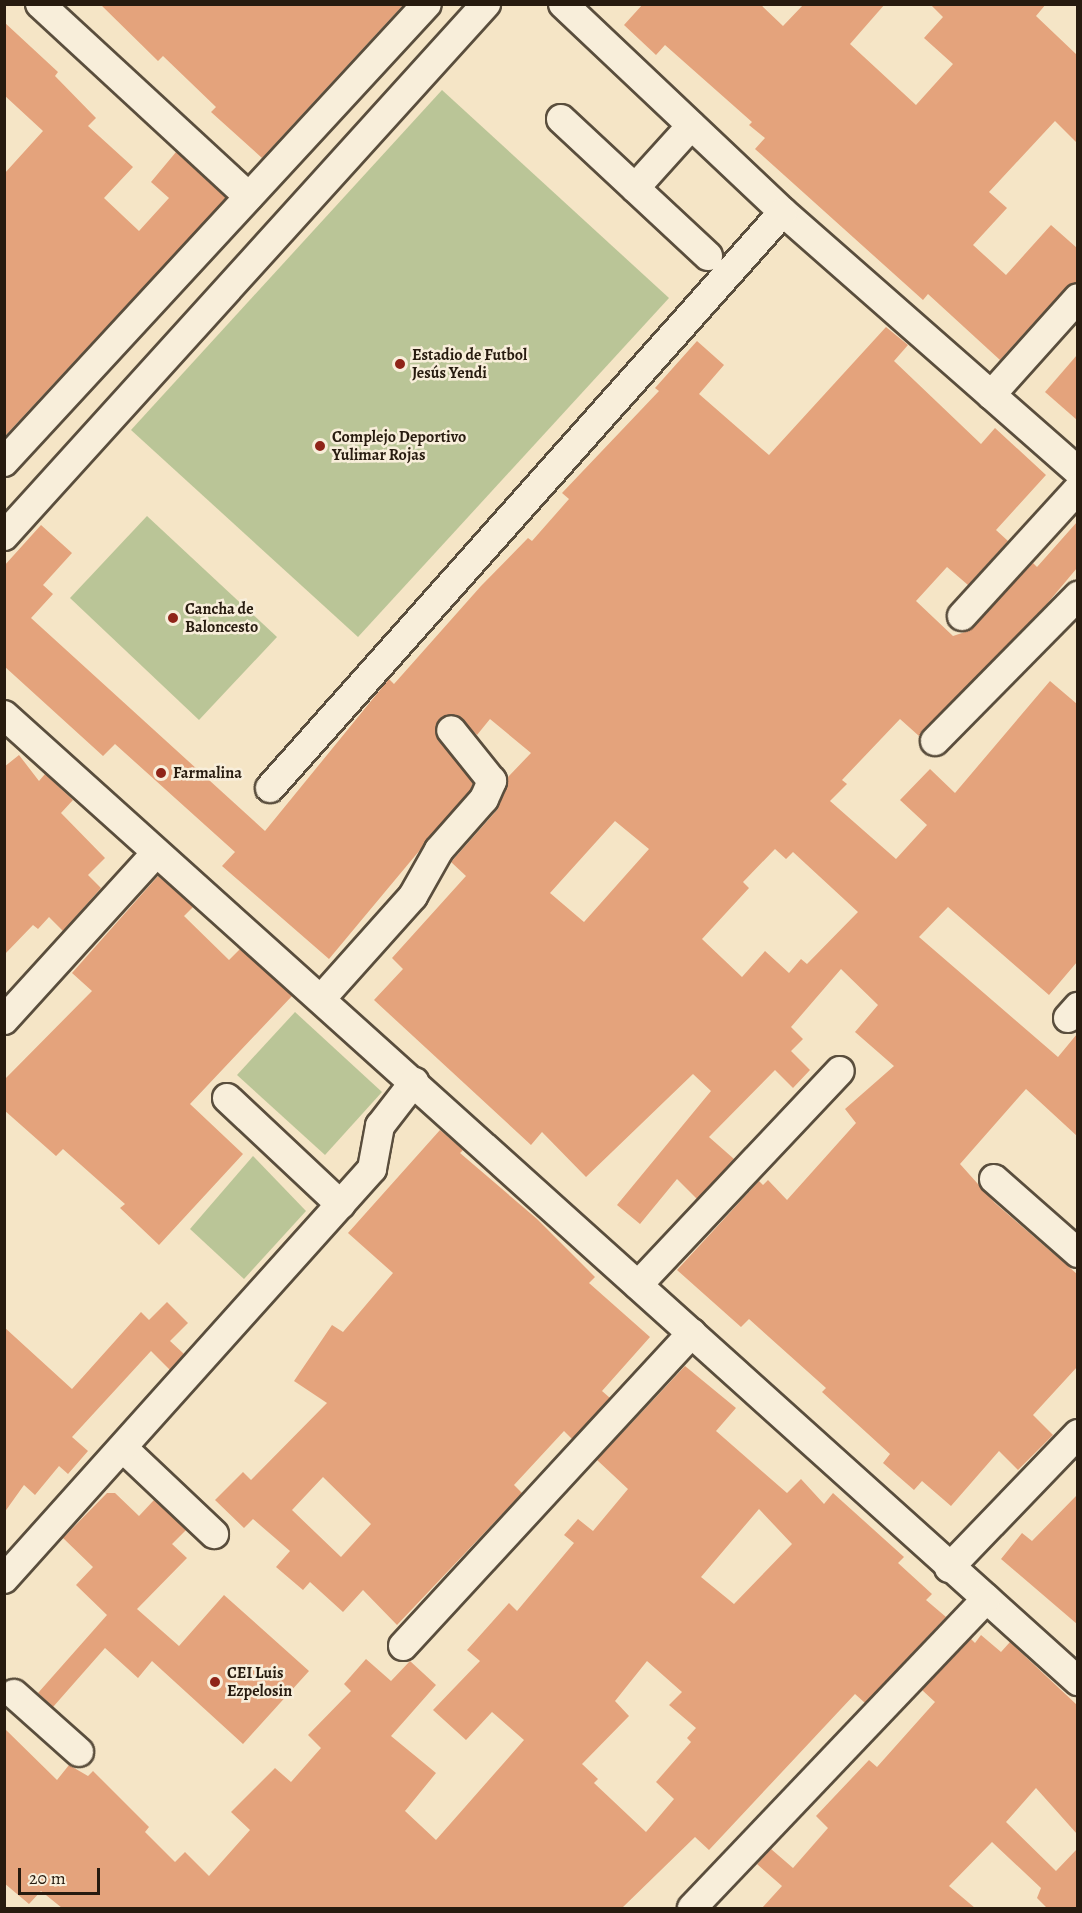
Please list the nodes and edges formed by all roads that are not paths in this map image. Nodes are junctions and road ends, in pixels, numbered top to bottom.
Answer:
1 (40, 4) edge
2 (427, 4) edge
3 (486, 4) edge
4 (562, 4) edge
5 (561, 119) dead end
6 (691, 126) junction
7 (635, 188) junction
8 (249, 197) junction
9 (783, 212) junction
10 (708, 256) dead end
11 (1077, 298) edge
12 (991, 395) junction
13 (4, 462) edge
14 (1077, 471) edge
15 (1077, 489) edge
16 (4, 536) edge
17 (1077, 596) edge
18 (962, 616) dead end
19 (4, 715) edge
20 (451, 730) dead end
21 (935, 741) dead end
22 (270, 788) dead end
23 (156, 852) junction
24 (321, 999) junction
25 (4, 1020) edge
26 (840, 1071) dead end
27 (414, 1082) junction
28 (227, 1098) dead end
29 (994, 1179) dead end
30 (341, 1205) junction
31 (1077, 1253) edge
32 (638, 1285) junction
33 (692, 1333) junction
34 (1077, 1434) edge
35 (124, 1449) junction
36 (214, 1534) dead end
37 (949, 1568) junction
38 (4, 1579) edge
39 (986, 1599) junction
40 (403, 1646) dead end
41 (1077, 1681) edge
42 (8, 1690) edge
43 (79, 1752) dead end
44 (692, 1908) edge

1 - 8 street
2 - 8 street
3 - 16 street
4 - 6 street
5 - 7 street
6 - 7 street
6 - 9 street
7 - 10 street
8 - 13 street
9 - 12 street
9 - 22 street
11 - 12 street
12 - 14 street
15 - 18 street
17 - 21 street
19 - 23 street
20 - 24 street
23 - 24 street
23 - 25 street
24 - 27 street
26 - 32 street
27 - 30 street
27 - 32 street
28 - 30 street
29 - 31 street
30 - 35 street
32 - 33 street
33 - 37 street
33 - 40 street
34 - 37 street
35 - 36 street
35 - 38 street
37 - 39 street
39 - 41 street
39 - 44 street
42 - 43 street

